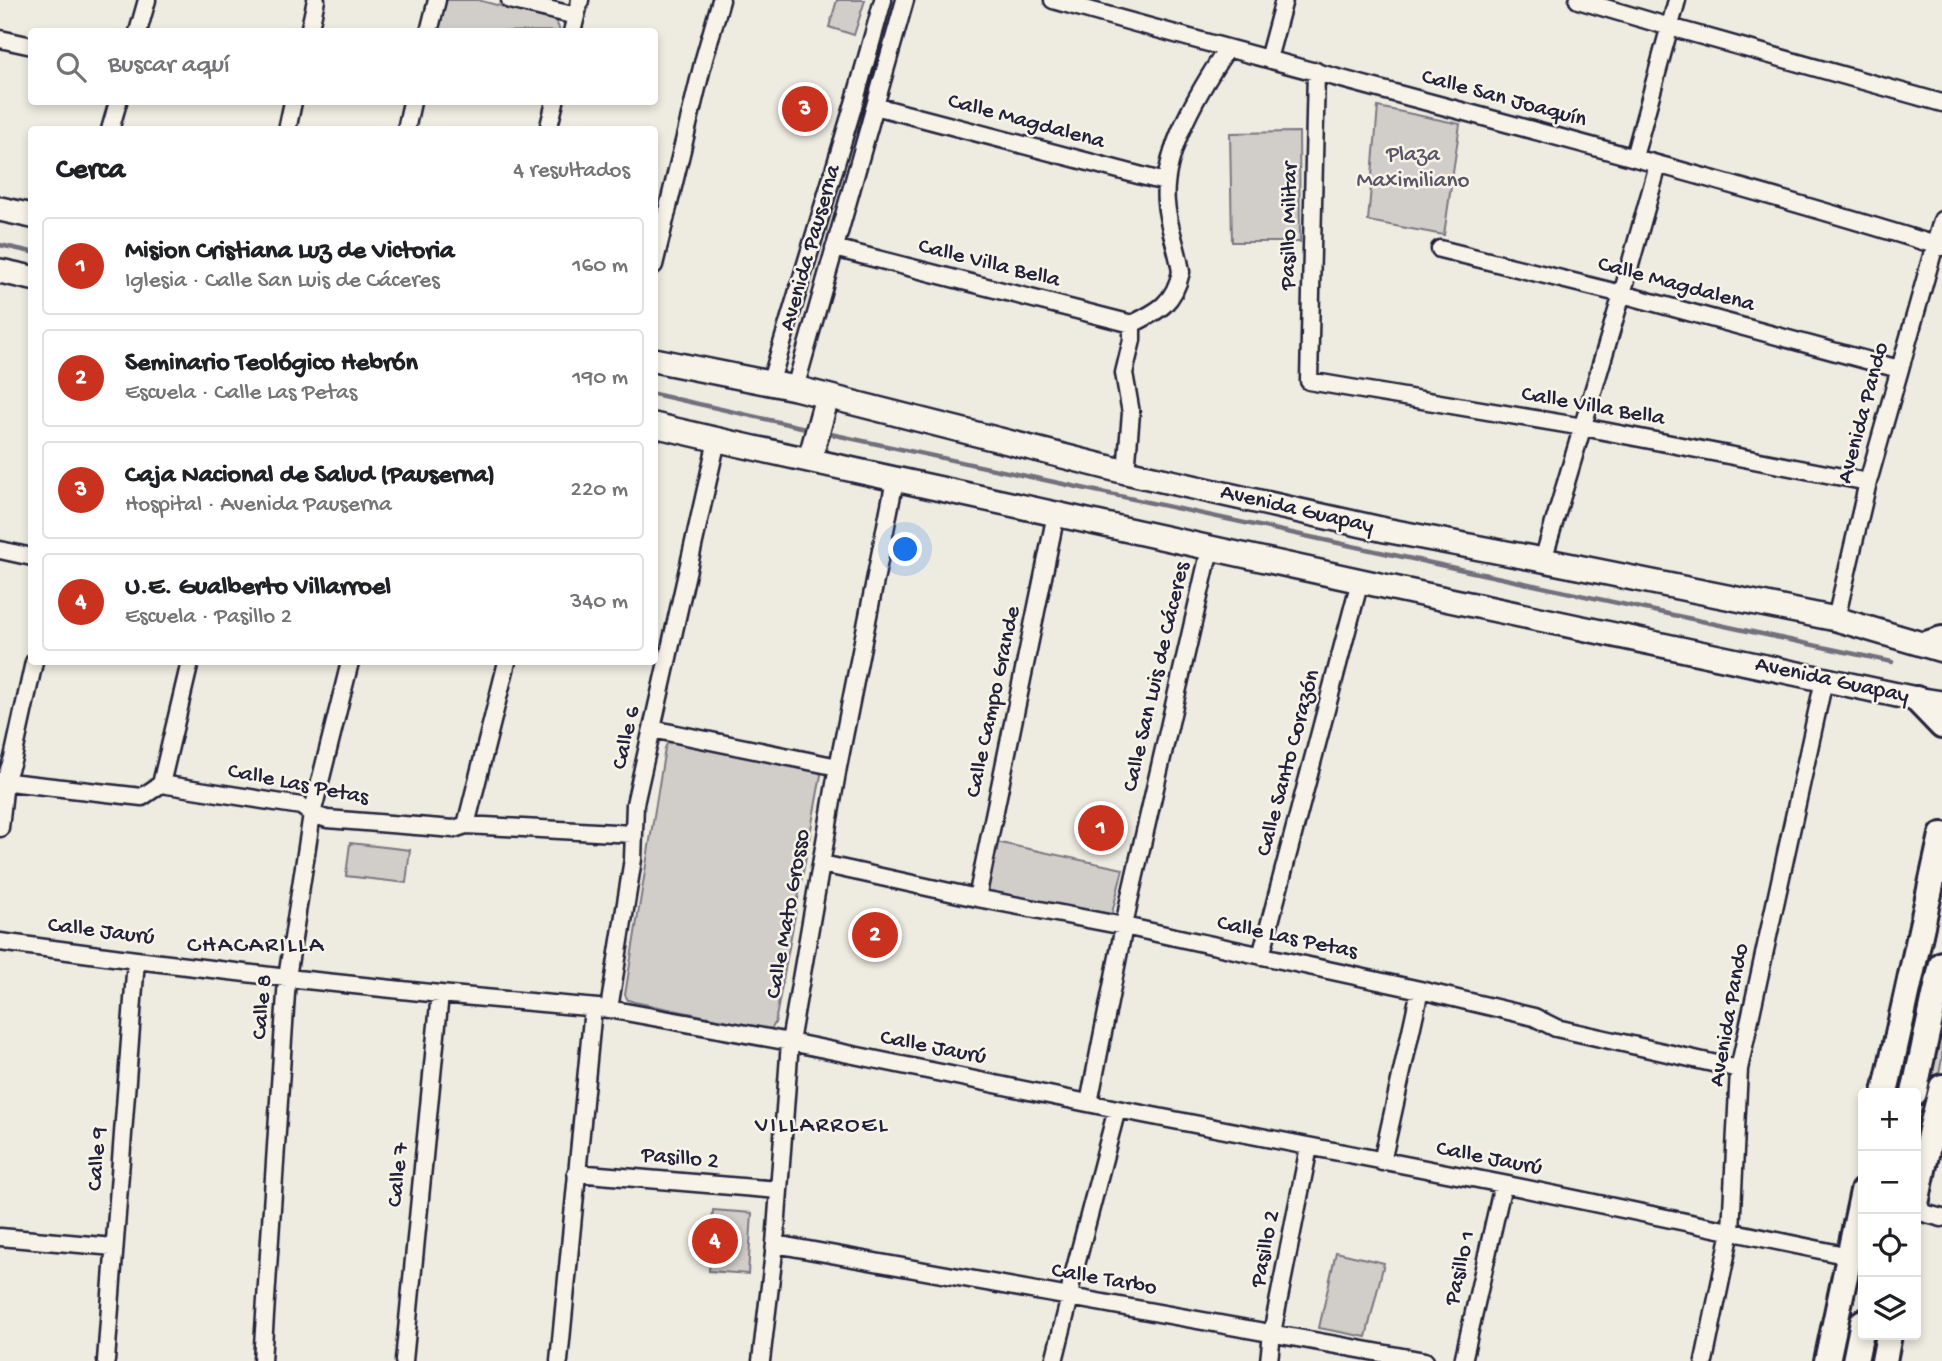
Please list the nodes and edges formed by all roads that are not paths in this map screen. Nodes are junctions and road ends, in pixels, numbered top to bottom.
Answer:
1 (147, 0) edge
2 (316, 0) edge
3 (437, 0) edge
4 (510, 0) edge
5 (721, 0) edge
6 (883, 0) edge
7 (905, 0) edge
8 (1053, 0) edge
9 (1284, 0) edge
10 (1578, 0) edge
11 (1677, 0) edge
12 (576, 16) edge
13 (1670, 27) junction
14 (139, 28) edge
15 (310, 28) edge
16 (430, 28) edge
17 (0, 38) edge
18 (28, 45) edge
19 (1227, 49) junction
20 (1268, 59) junction
21 (1316, 71) junction
22 (1942, 103) edge
23 (117, 105) edge
24 (292, 105) edge
25 (411, 105) edge
26 (554, 105) edge
27 (875, 106) junction
28 (111, 126) edge
29 (288, 126) edge
30 (407, 126) edge
31 (549, 126) edge
32 (1634, 157) junction
33 (1658, 165) junction
34 (834, 171) junction
35 (855, 177) junction
36 (1166, 182) junction
37 (0, 209) edge
38 (28, 215) edge
39 (1942, 220) edge
40 (1938, 246) edge
41 (834, 248) junction
42 (658, 249) edge
43 (1440, 249) dead end
44 (0, 271) edge
45 (28, 277) edge
46 (1622, 294) junction
47 (1132, 324) junction
48 (658, 361) edge
49 (1899, 369) junction
50 (1309, 381) joint
51 (770, 384) junction
52 (795, 388) junction
53 (827, 397) junction
54 (658, 426) edge
55 (1583, 427) junction
56 (717, 440) junction
57 (812, 453) junction
58 (1126, 472) junction
59 (895, 480) junction
60 (1868, 482) junction
61 (1056, 514) junction
62 (1210, 548) junction
63 (0, 550) edge
64 (28, 556) edge
65 (1543, 560) junction
66 (1360, 581) junction
67 (1836, 619) junction
68 (1937, 644) edge
69 (33, 665) edge
70 (189, 665) edge
71 (349, 665) edge
72 (506, 665) edge
73 (1824, 680) junction
74 (1916, 699) junction
75 (1942, 703) edge
76 (1942, 726) edge
77 (652, 729) junction
78 (838, 767) junction
79 (2, 781) edge
80 (161, 784) junction
81 (312, 814) junction
82 (466, 825) junction
83 (0, 828) edge
84 (633, 834) junction
85 (1942, 835) edge
86 (822, 864) junction
87 (977, 898) junction
88 (1124, 926) junction
89 (0, 942) edge
90 (1262, 956) junction
91 (136, 960) junction
92 (1942, 964) edge
93 (287, 978) junction
94 (1420, 990) junction
95 (440, 994) junction
96 (593, 1008) junction
97 (609, 1009) junction
98 (790, 1042) junction
99 (1739, 1069) junction
100 (1942, 1087) edge
101 (1886, 1088) edge
102 (1915, 1088) edge
103 (1089, 1103) junction
104 (1117, 1110) junction
105 (1931, 1130) junction
106 (1309, 1147) junction
107 (1921, 1152) edge
108 (1382, 1162) junction
109 (576, 1173) junction
110 (1921, 1179) edge
111 (1503, 1184) junction
112 (779, 1190) junction
113 (1921, 1212) edge
114 (1858, 1214) edge
115 (1942, 1217) edge
116 (1731, 1231) junction
117 (0, 1237) edge
118 (775, 1244) junction
119 (114, 1247) junction
120 (1849, 1256) junction
121 (1070, 1297) junction
122 (1272, 1333) junction
123 (1859, 1340) edge
124 (1888, 1340) edge
125 (106, 1361) edge
126 (261, 1361) edge
127 (404, 1361) edge
128 (559, 1361) edge
129 (761, 1361) edge
130 (1054, 1361) edge
131 (1269, 1361) edge
132 (1425, 1361) edge
133 (1463, 1361) edge
134 (1704, 1361) edge
135 (1827, 1361) edge
136 (1855, 1361) edge
137 (1884, 1361) edge

1 - 14 street
2 - 15 street
3 - 16 street
4 - 12 street
5 - 42 street
6 - 34 street, Avenida Pauserna
7 - 27 street, Avenida Pauserna
8 - 19 street, Calle San Joaquín
9 - 20 street
10 - 13 street
11 - 13 street
13 - 22 street
13 - 32 street
17 - 18 street
19 - 20 street, Calle San Joaquín
19 - 36 street
20 - 21 street, Calle San Joaquín
21 - 32 street, Calle San Joaquín
21 - 50 street, Pasillo Militar
23 - 28 street
24 - 29 street
25 - 30 street
26 - 31 street
27 - 35 street, Avenida Pauserna
27 - 36 street, Calle Magdalena
32 - 33 street, Calle San Joaquín
33 - 40 street, Calle San Joaquín
33 - 46 street
34 - 35 street
34 - 51 street, Avenida Pauserna
35 - 41 street, Avenida Pauserna
36 - 47 street
37 - 38 main road
39 - 40 street, Avenida Pando
40 - 49 street, Avenida Pando
41 - 47 street, Calle Villa Bella
41 - 52 street, Avenida Pauserna
43 - 46 street, Calle Magdalena
44 - 45 main road
46 - 49 street, Calle Magdalena
46 - 55 street
47 - 58 street
48 - 51 main road, Avenida Guapay
49 - 60 street, Avenida Pando
50 - 55 street, Calle Villa Bella
51 - 52 main road, Avenida Guapay
52 - 53 main road, Avenida Guapay
53 - 57 main road
53 - 58 main road, Avenida Guapay
54 - 56 main road, Avenida Guapay
55 - 60 street, Calle Villa Bella
55 - 65 street
56 - 57 main road, Avenida Guapay
56 - 77 street, Calle 6
57 - 59 main road, Avenida Guapay
58 - 65 main road, Avenida Guapay
59 - 61 main road, Avenida Guapay
59 - 78 street, Calle Mato Grosso
60 - 67 street, Avenida Pando
61 - 62 main road, Avenida Guapay
61 - 87 street, Calle Campo Grande
62 - 66 main road, Avenida Guapay
62 - 88 street, Calle San Luis de Cáceres
63 - 64 street
65 - 67 main road, Avenida Guapay
66 - 73 main road, Avenida Guapay
66 - 90 street, Calle Santo Corazón
67 - 68 main road, Avenida Guapay
69 - 79 street
70 - 80 street
71 - 81 street, Calle 8
72 - 82 street
73 - 74 main road, Avenida Guapay
73 - 99 street, Avenida Pando
74 - 75 main road, Avenida Guapay
74 - 76 main road
77 - 78 street
77 - 84 street, Calle 6
78 - 86 street, Calle Mato Grosso
79 - 80 street, Calle Las Petas
79 - 83 street
80 - 81 street, Calle Las Petas
81 - 82 street, Calle Las Petas
81 - 93 street, Calle 8
82 - 84 street, Calle Las Petas
84 - 97 street, Calle 6
85 - 101 main road
86 - 87 street, Calle Las Petas
86 - 98 street, Calle Mato Grosso
87 - 88 street, Calle Las Petas
88 - 90 street, Calle Las Petas
88 - 103 street, Calle San Luis de Cáceres
89 - 91 street, Calle Jaurú
90 - 94 street, Calle Las Petas
91 - 93 street, Calle Jaurú
91 - 119 street, Calle 9
92 - 102 main road
93 - 95 street, Calle Jaurú
93 - 126 street, Calle 8
94 - 99 street, Calle Las Petas
94 - 108 street
95 - 96 street, Calle Jaurú
95 - 127 street, Calle 7
96 - 97 street, Calle Jaurú
96 - 109 street
97 - 98 street, Calle Jaurú
98 - 103 street, Calle Jaurú
98 - 112 street, Calle Mato Grosso
99 - 116 street, Avenida Pando
100 - 105 main road
103 - 104 street, Calle Jaurú
104 - 106 street, Calle Jaurú
104 - 121 street
105 - 107 main road
105 - 110 main road
106 - 108 street, Calle Jaurú
106 - 122 street, Pasillo 2
108 - 111 street, Calle Jaurú
109 - 112 street, Pasillo 2
109 - 128 street
111 - 116 street, Calle Jaurú
111 - 133 street, Pasillo 1
112 - 118 street, Calle Mato Grosso
113 - 115 street
114 - 120 main road
116 - 120 street, Calle Jaurú
116 - 134 street, Avenida Pando
117 - 119 street
118 - 121 street, Calle Tarbo
118 - 129 street, Calle Mato Grosso
119 - 125 street, Calle 9
120 - 135 main road
121 - 122 street, Calle Tarbo
121 - 130 street
122 - 131 street, Pasillo 2
122 - 132 street, Calle Tarbo
123 - 136 main road
124 - 137 main road

